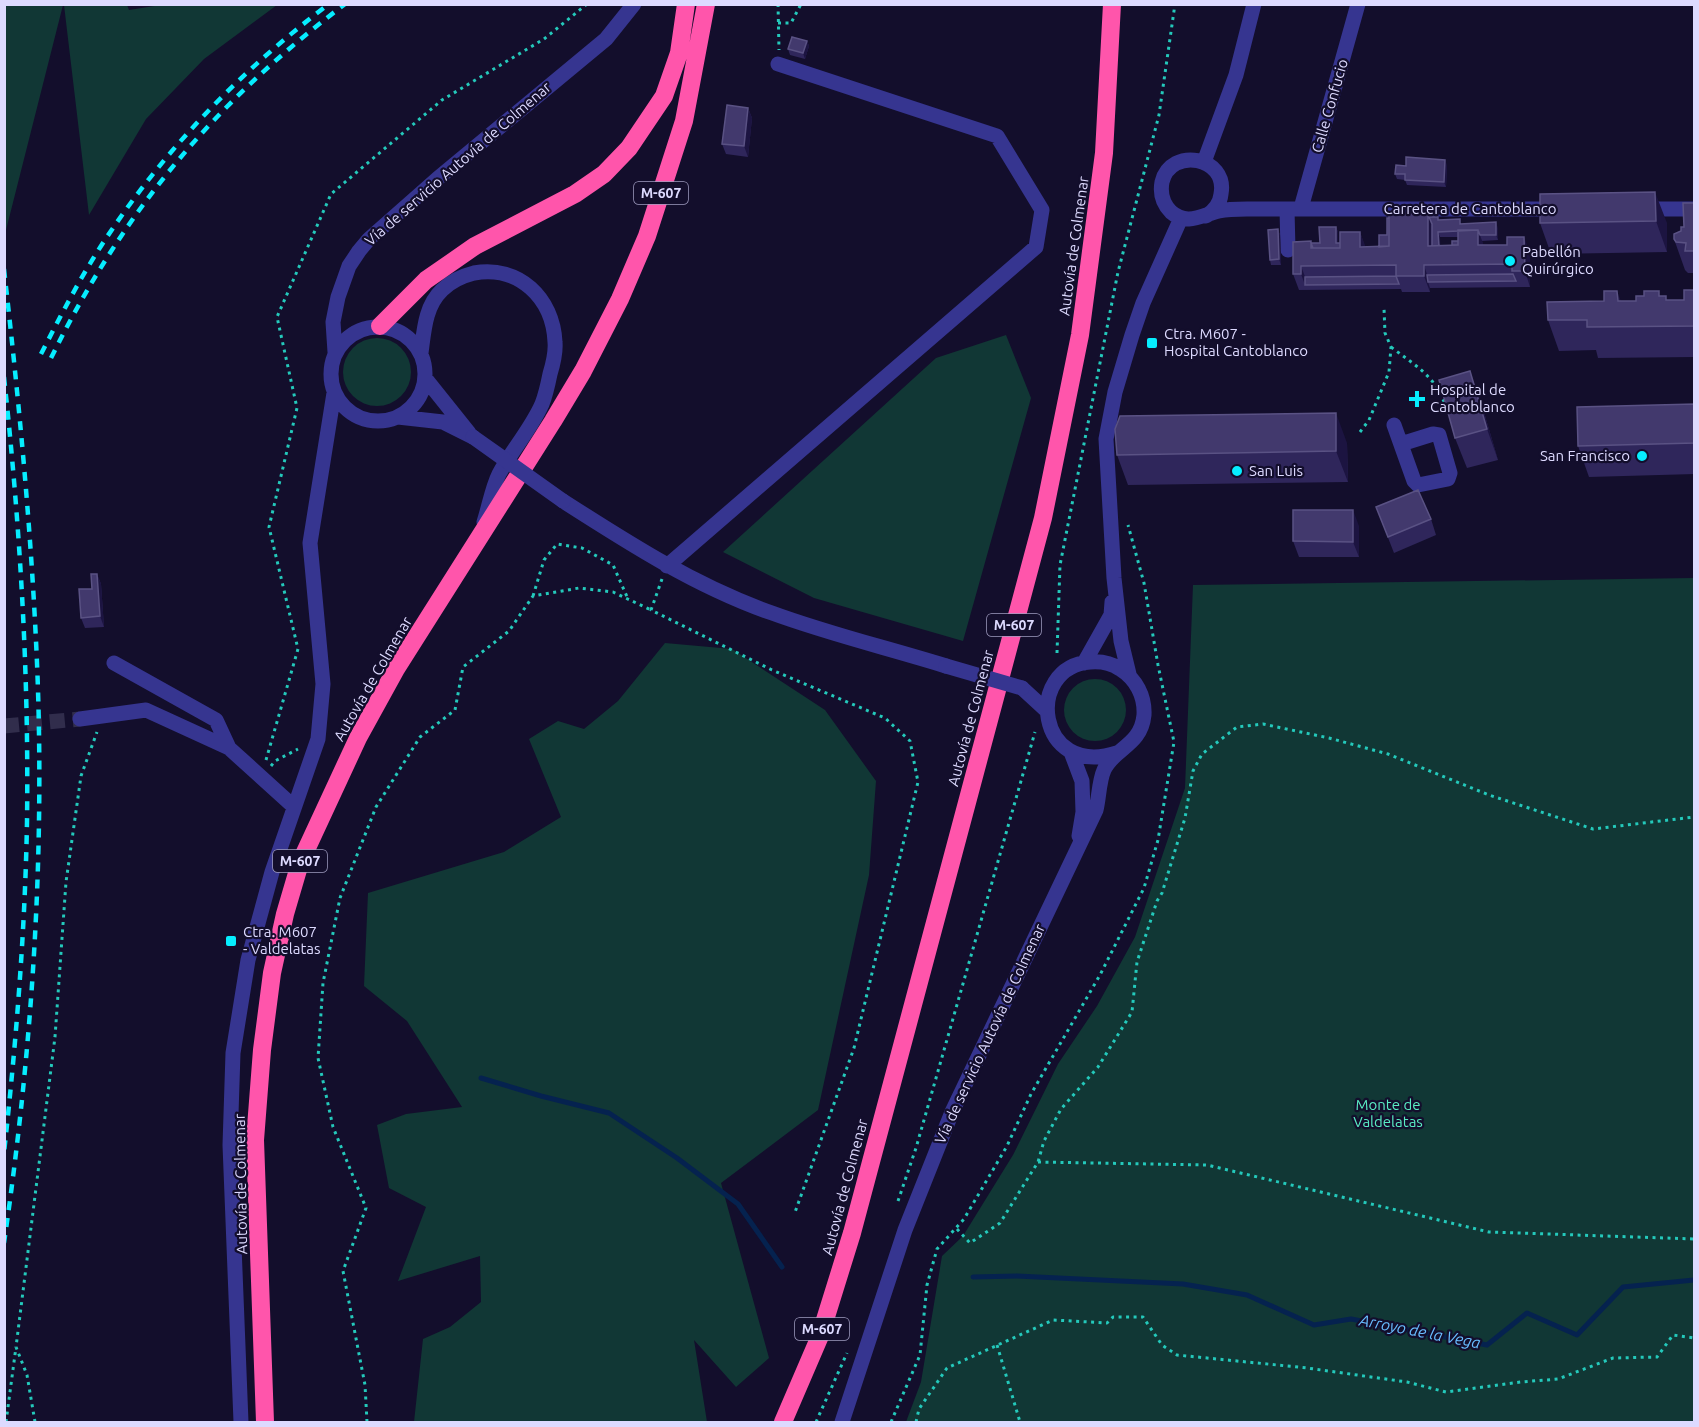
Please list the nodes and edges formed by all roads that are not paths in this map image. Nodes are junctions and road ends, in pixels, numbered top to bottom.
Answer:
1 (634, 4) edge
2 (686, 4) edge
3 (706, 4) edge
4 (1112, 4) edge
5 (1254, 4) edge
6 (1358, 4) edge
7 (778, 64) road end
8 (1204, 162) junction
9 (1222, 190) junction
10 (1247, 209) junction
11 (1294, 209) junction
12 (1575, 209) edge
13 (1623, 209) edge
14 (1695, 210) edge
15 (1206, 216) junction
16 (1181, 218) junction
17 (1288, 249) dead end
18 (380, 326) junction
19 (335, 352) junction
20 (421, 353) junction
21 (425, 378) junction
22 (334, 393) junction
23 (398, 417) junction
24 (1394, 425) dead end
25 (473, 437) junction
26 (1401, 444) dead end
27 (480, 534) junction
28 (667, 566) junction
29 (1114, 578) junction
30 (114, 663) dead end
31 (1084, 663) junction
32 (1129, 675) junction
33 (1054, 683) junction
34 (1022, 688) junction
35 (1047, 711) junction
36 (80, 719) tunnel mouth
37 (229, 748) junction
38 (1071, 752) junction
39 (1118, 753) junction
40 (293, 806) junction
41 (1076, 853) junction
42 (241, 1422) edge
43 (265, 1422) edge
44 (783, 1422) edge
45 (842, 1422) edge

1 - 19 street, Vía de servicio Autovía de Colmenar
2 - 18 highway
3 - 27 highway, Autovía de Colmenar / M-607
4 - 44 highway, Autovía de Colmenar / M-607
5 - 8 street
6 - 11 street, Calle Confucio
7 - 28 street
8 - 9 street
8 - 16 street
9 - 10 street
9 - 15 street
10 - 11 street, Carretera de Cantoblanco
10 - 15 street, Carretera de Cantoblanco
11 - 12 street, Carretera de Cantoblanco
11 - 17 street, Calle Confucio
13 - 14 street
15 - 16 street
16 - 29 street
18 - 19 street
18 - 20 street
19 - 22 street
20 - 21 street
20 - 27 street
21 - 23 street
21 - 25 street
22 - 23 street
22 - 40 street
23 - 25 street
24 - 26 street
25 - 28 street, bridge
27 - 43 highway, Autovía de Colmenar / M-607
28 - 34 street, bridge
29 - 31 street
29 - 32 street
30 - 37 street
31 - 32 street
31 - 33 street
32 - 39 street
33 - 34 street
33 - 35 street
34 - 35 street
35 - 38 street
36 - 37 street
37 - 40 street
38 - 39 street
38 - 41 street
39 - 41 street, Vía de servicio Autovía de Colmenar
40 - 42 street
41 - 45 street, Vía de servicio Autovía de Colmenar

